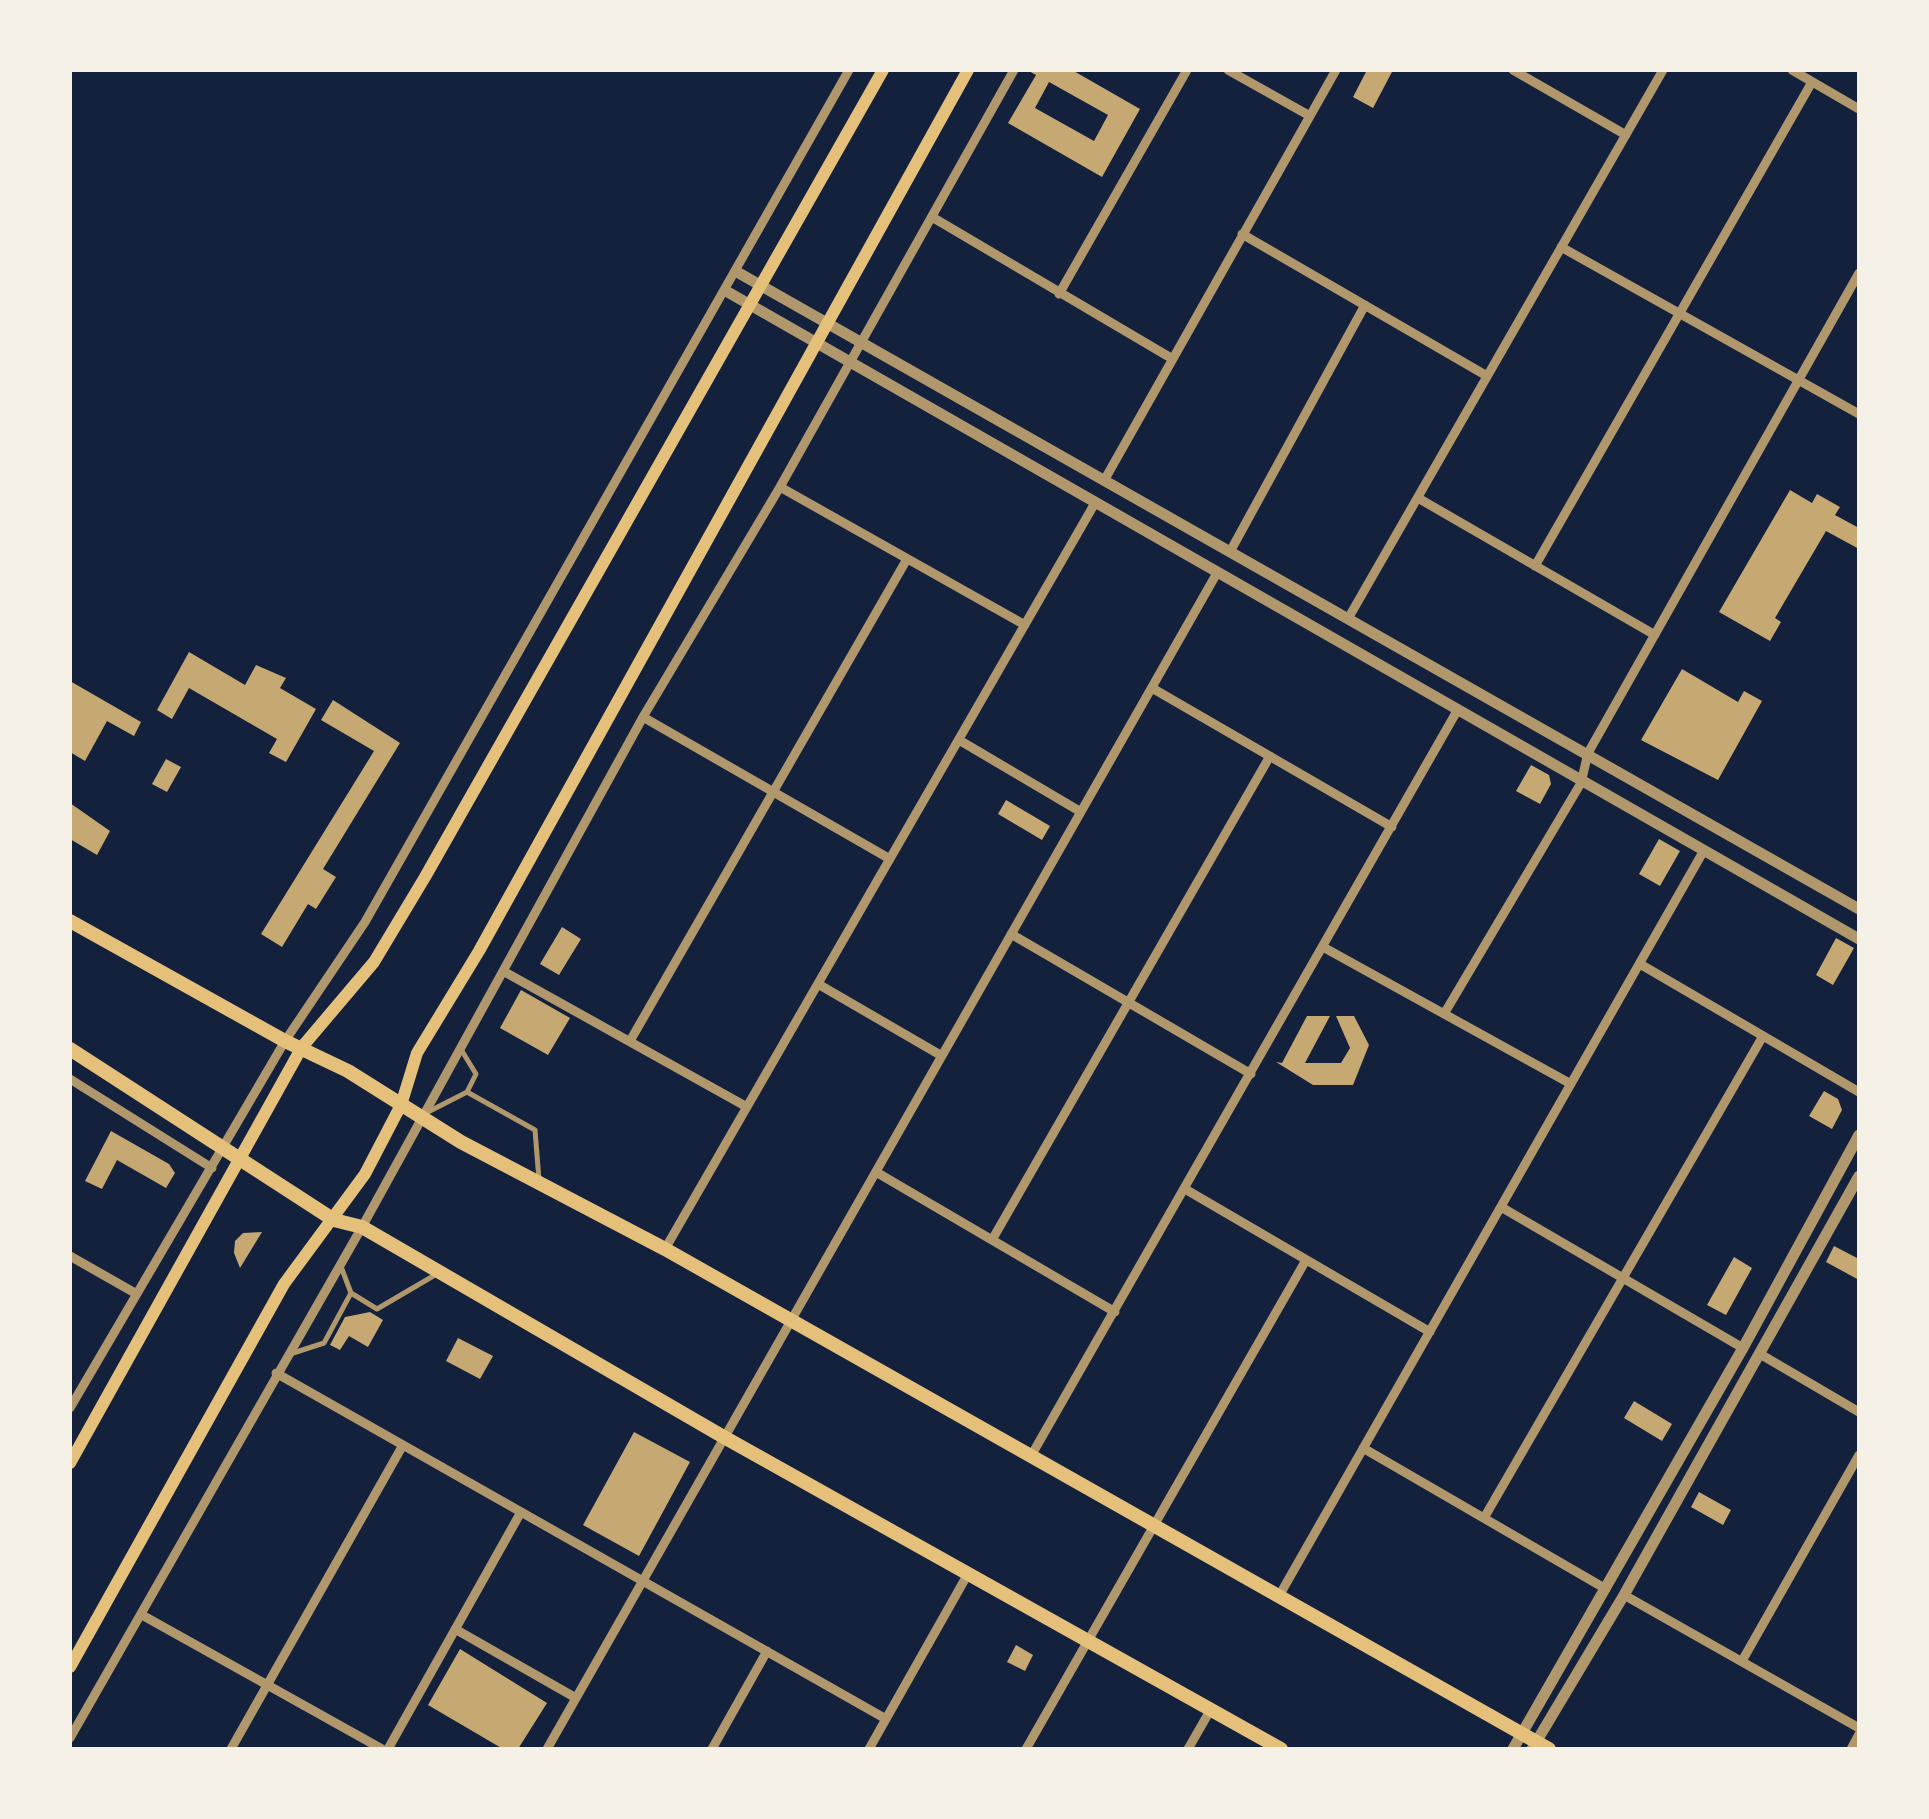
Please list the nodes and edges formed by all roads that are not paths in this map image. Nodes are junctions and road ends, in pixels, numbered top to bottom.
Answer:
1 (849, 70) edge
2 (883, 70) edge
3 (968, 70) edge
4 (1014, 70) edge
5 (1187, 70) edge
6 (1228, 70) edge
7 (1336, 70) edge
8 (1513, 70) edge
9 (1663, 70) edge
10 (1792, 70) edge
11 (1812, 82) junction
12 (1859, 109) edge
13 (1310, 116) junction
14 (1626, 135) junction
15 (932, 217) junction
16 (1242, 234) junction
17 (1562, 246) junction
18 (737, 272) junction
19 (1859, 273) edge
20 (762, 285) junction
21 (726, 291) junction
22 (1059, 294) junction
23 (1365, 305) junction
24 (751, 306) junction
25 (1679, 315) junction
26 (828, 323) junction
27 (861, 342) junction
28 (816, 343) junction
29 (1172, 358) junction
30 (850, 362) junction
31 (1487, 376) junction
32 (1798, 380) junction
33 (1859, 414) edge
34 (1105, 479) junction
35 (780, 487) junction
36 (1418, 498) junction
37 (1095, 504) junction
38 (1231, 550) junction
39 (907, 558) junction
40 (1535, 566) junction
41 (1217, 574) junction
42 (1349, 617) junction
43 (1025, 625) junction
44 (1654, 635) junction
45 (1152, 688) junction
46 (1457, 711) junction
47 (643, 717) junction
48 (958, 740) junction
49 (1588, 752) junction
50 (1270, 756) junction
51 (1581, 783) junction
52 (772, 792) junction
53 (1081, 812) junction
54 (1392, 828) junction
55 (1704, 852) junction
56 (890, 859) junction
57 (1859, 909) edge
58 (70, 921) edge
59 (1011, 934) junction
60 (1859, 938) edge
61 (1324, 948) junction
62 (1640, 964) junction
63 (503, 971) junction
64 (818, 984) junction
65 (1128, 1002) junction
66 (1444, 1014) junction
67 (1763, 1036) junction
68 (285, 1041) junction
69 (630, 1041) junction
70 (459, 1047) junction
71 (302, 1048) junction
72 (70, 1050) edge
73 (942, 1056) junction
74 (1251, 1074) junction
75 (70, 1079) edge
76 (1571, 1084) junction
77 (467, 1092) junction
78 (1859, 1092) edge
79 (401, 1105) junction
80 (747, 1107) junction
81 (419, 1117) junction
82 (1859, 1136) edge
83 (222, 1151) junction
84 (238, 1162) junction
85 (212, 1168) junction
86 (876, 1172) junction
87 (1859, 1176) edge
88 (540, 1183) junction
89 (1185, 1189) junction
90 (1501, 1207) junction
91 (334, 1220) junction
92 (362, 1227) junction
93 (992, 1240) junction
94 (665, 1250) junction
95 (70, 1256) edge
96 (1306, 1260) junction
97 (340, 1264) junction
98 (440, 1272) junction
99 (1622, 1278) junction
100 (135, 1293) junction
101 (351, 1293) junction
102 (1115, 1312) junction
103 (791, 1321) junction
104 (1430, 1332) junction
105 (1743, 1348) junction
106 (287, 1354) junction
107 (1760, 1354) junction
108 (276, 1372) junction
109 (70, 1408) edge
110 (1859, 1412) edge
111 (722, 1436) junction
112 (403, 1445) junction
113 (1364, 1448) junction
114 (1859, 1455) edge
115 (1032, 1456) junction
116 (70, 1464) edge
117 (521, 1512) junction
118 (1484, 1518) junction
119 (1152, 1524) junction
120 (968, 1572) junction
121 (643, 1580) junction
122 (1606, 1589) junction
123 (1624, 1595) junction
124 (1279, 1596) junction
125 (142, 1616) junction
126 (455, 1629) junction
127 (1087, 1639) junction
128 (767, 1651) junction
129 (1742, 1662) junction
130 (70, 1667) edge
131 (267, 1685) junction
132 (576, 1698) junction
133 (1210, 1709) junction
134 (886, 1718) junction
135 (1859, 1731) edge
136 (70, 1738) edge
137 (1535, 1743) edge
138 (232, 1749) edge
139 (385, 1749) edge
140 (547, 1749) edge
141 (712, 1749) edge
142 (869, 1749) edge
143 (1026, 1749) edge
144 (1188, 1749) edge
145 (1280, 1749) edge
146 (1513, 1749) edge
147 (1850, 1749) edge

1 - 18 street
2 - 20 main road
3 - 26 main road
4 - 15 street
5 - 22 street
6 - 13 street
7 - 13 street
8 - 14 street
9 - 14 street
10 - 11 street
11 - 12 street
11 - 25 street
13 - 16 street
14 - 17 street
15 - 22 street
15 - 27 street
16 - 23 street
16 - 29 street
17 - 25 street
17 - 31 street
18 - 20 street
18 - 21 street
19 - 32 street
20 - 24 main road
20 - 26 street
21 - 24 street
21 - 68 street
22 - 29 street
23 - 31 street
23 - 38 street
24 - 28 street
24 - 71 main road
25 - 32 street
25 - 40 street
26 - 27 street
26 - 28 main road
27 - 30 street
27 - 34 street
28 - 30 street
28 - 79 main road
29 - 34 street
30 - 35 street
30 - 37 street
31 - 36 street
32 - 33 street
32 - 44 street
34 - 38 street
35 - 39 street
35 - 47 street
36 - 40 street
36 - 42 street
37 - 41 street
37 - 43 street
38 - 42 street
39 - 43 street
39 - 52 street
40 - 44 street
41 - 45 street
41 - 46 street
42 - 49 street
43 - 48 street
44 - 49 street
45 - 50 street
45 - 53 street
46 - 51 street
46 - 54 street
47 - 52 street
47 - 63 street
48 - 53 street
48 - 56 street
49 - 51 street
49 - 57 street
50 - 54 street
50 - 65 street
51 - 55 street
51 - 66 street
52 - 56 street
52 - 69 street
53 - 59 street
54 - 61 street
55 - 60 street
55 - 62 street
56 - 64 street
58 - 68 main road
59 - 65 street
59 - 73 street
61 - 66 street
61 - 74 street
62 - 67 street
62 - 76 street
63 - 69 street
63 - 70 street
64 - 73 street
64 - 80 street
65 - 74 street
65 - 93 street
66 - 76 street
67 - 78 street
67 - 99 street
68 - 71 main road
68 - 83 street
69 - 80 street
70 - 77 lane
70 - 81 street
71 - 79 main road
71 - 84 main road
72 - 83 main road
73 - 86 street
74 - 89 street
75 - 85 street
76 - 90 street
77 - 81 lane
77 - 88 lane
79 - 81 main road
79 - 91 main road
80 - 94 street
81 - 88 main road
81 - 92 street
82 - 105 street
83 - 84 main road
83 - 85 street
84 - 91 main road
84 - 116 main road
85 - 100 street
86 - 93 street
86 - 103 street
87 - 107 street
88 - 94 main road
89 - 96 street
89 - 102 street
90 - 99 street
90 - 104 street
91 - 92 main road
91 - 130 main road
92 - 97 street
92 - 98 main road
93 - 102 street
94 - 103 main road
95 - 100 street
96 - 104 street
96 - 119 street
97 - 101 lane
97 - 106 street
98 - 101 lane
98 - 111 main road
99 - 105 street
99 - 118 street
100 - 109 street
101 - 106 lane
102 - 115 street
103 - 111 street
103 - 115 main road
104 - 113 street
105 - 122 street
106 - 108 street
107 - 110 street
107 - 123 street
108 - 112 street
108 - 125 street
111 - 120 main road
111 - 121 street
112 - 117 street
112 - 131 street
113 - 118 street
113 - 124 street
114 - 129 street
115 - 119 main road
117 - 121 street
117 - 126 street
118 - 122 street
119 - 124 main road
119 - 127 street
120 - 127 main road
120 - 134 street
121 - 128 street
121 - 132 street
122 - 137 street
123 - 129 street
123 - 137 street
124 - 137 main road
125 - 131 street
125 - 136 street
126 - 132 street
126 - 139 street
127 - 133 main road
127 - 143 street
128 - 134 street
128 - 141 street
129 - 135 street
131 - 138 street
131 - 139 street
132 - 140 street
133 - 144 street
133 - 145 main road
134 - 142 street
135 - 147 street
137 - 146 street

